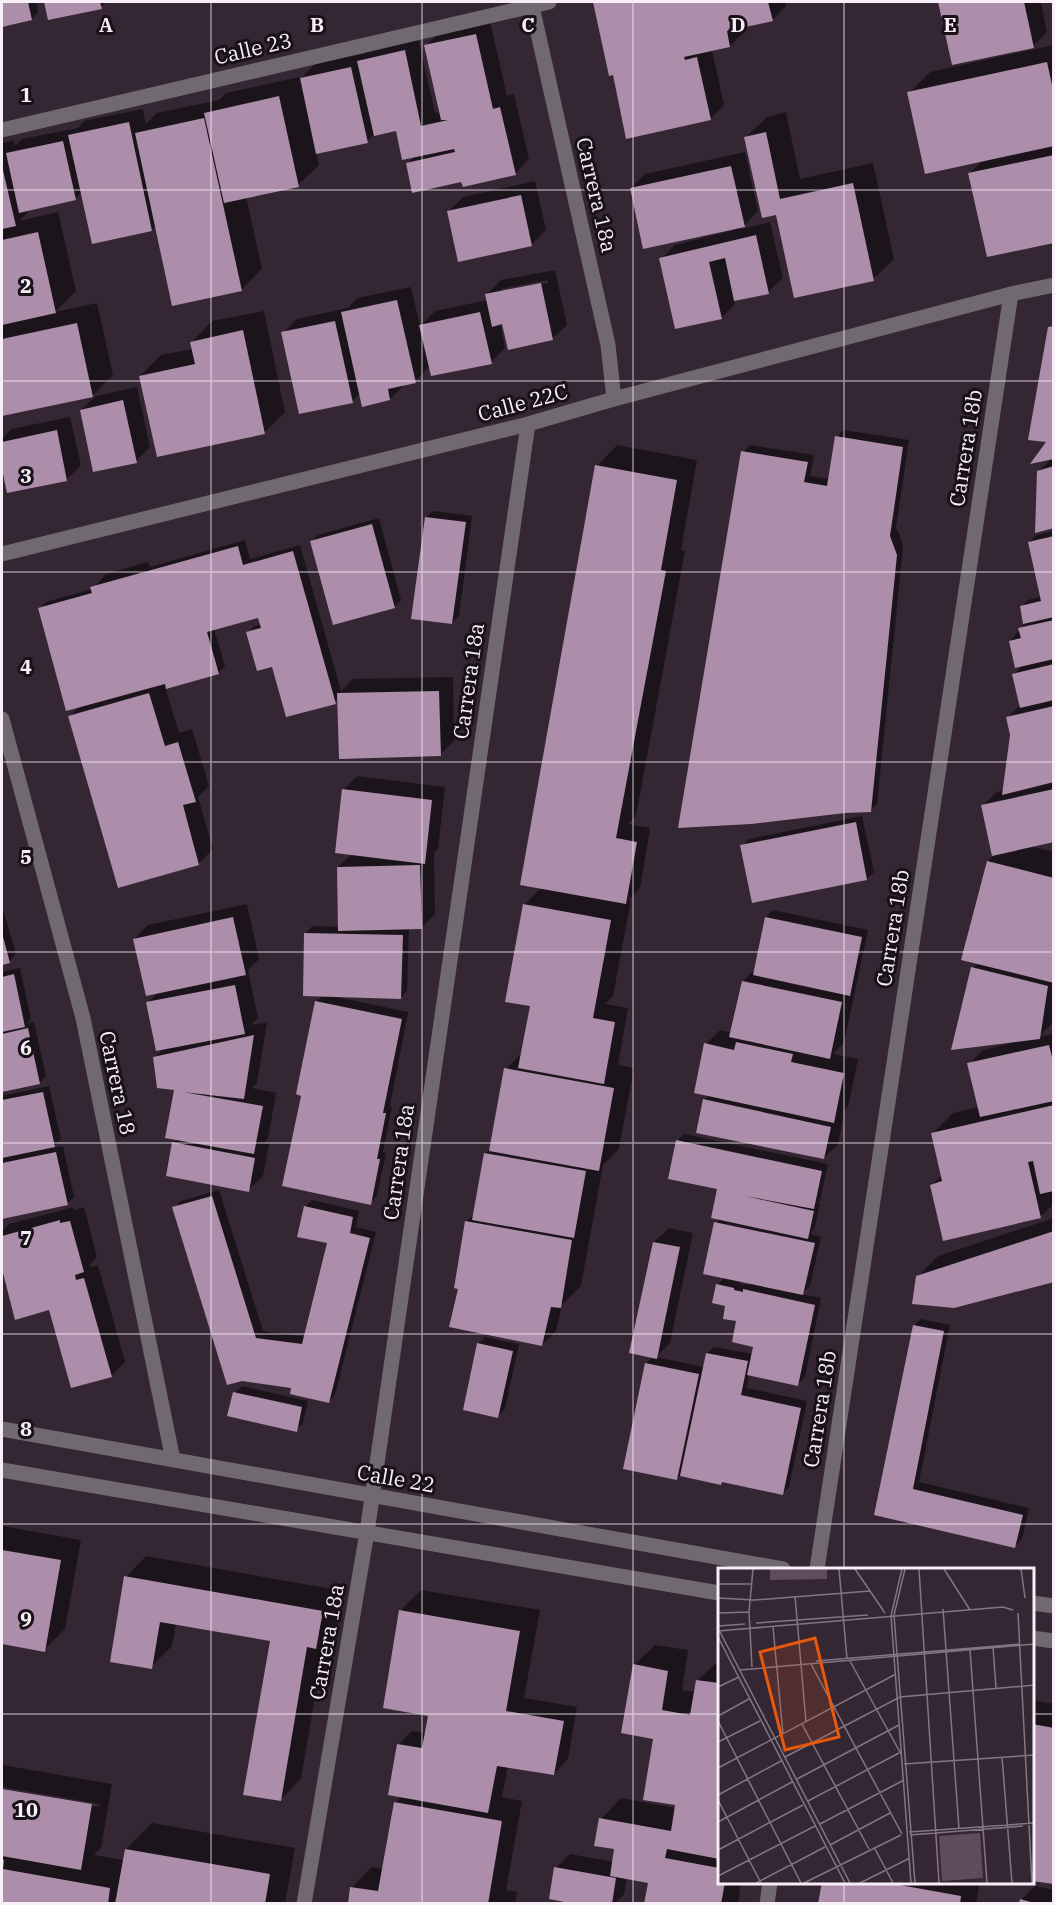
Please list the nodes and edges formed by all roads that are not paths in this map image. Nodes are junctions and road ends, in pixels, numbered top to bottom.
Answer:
1 (549, 2) edge
2 (531, 4) edge
3 (2, 130) edge
4 (1053, 285) edge
5 (1011, 294) junction
6 (615, 399) junction
7 (528, 424) junction
8 (2, 554) edge
9 (2, 718) edge
10 (2, 1429) edge
11 (173, 1460) junction
12 (2, 1470) edge
13 (372, 1496) junction
14 (367, 1532) junction
15 (777, 1568) edge
16 (817, 1568) edge
17 (718, 1593) edge
18 (1034, 1603) edge
19 (1053, 1606) edge
20 (1034, 1638) edge
21 (1053, 1641) edge
22 (770, 1884) edge
23 (304, 1904) edge
24 (767, 1904) edge

1 - 2 street, Calle 23
2 - 3 street, Calle 23
2 - 6 street, Carrera 18a
4 - 5 street, Calle 22C
5 - 6 street, Calle 22C
5 - 16 street, Carrera 18b
6 - 7 street, Calle 22C
7 - 8 street, Calle 22C
7 - 13 street, Carrera 18a
9 - 11 street, Carrera 18
10 - 11 street, Calle 22
11 - 13 street, Calle 22
12 - 14 street
13 - 14 street, Carrera 18a
13 - 15 street, Calle 22
14 - 17 street
14 - 23 street, Carrera 18a
18 - 19 street
20 - 21 street
22 - 24 street

